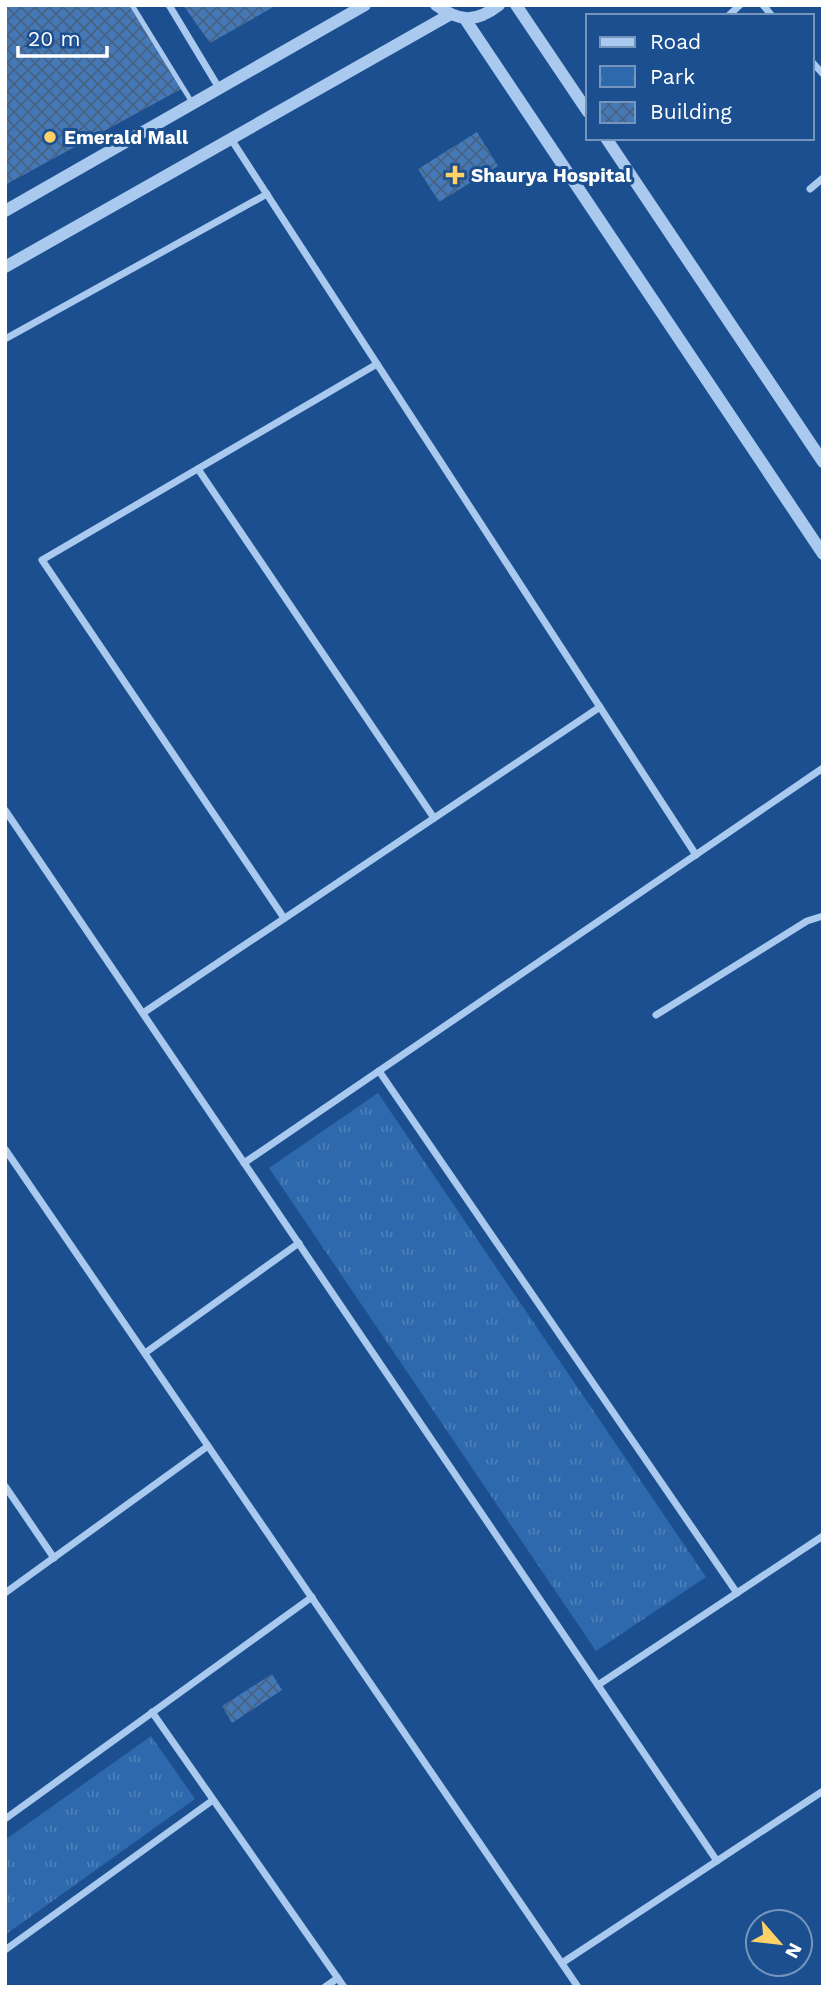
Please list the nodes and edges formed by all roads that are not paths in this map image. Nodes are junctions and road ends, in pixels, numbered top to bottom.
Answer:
1 (131, 5) edge
2 (169, 5) edge
3 (366, 5) edge
4 (436, 5) edge
5 (499, 5) edge
6 (516, 5) edge
7 (449, 15) junction
8 (465, 19) junction
9 (219, 88) junction
10 (193, 104) junction
11 (586, 109) edge
12 (231, 139) junction
13 (607, 140) edge
14 (823, 178) edge
15 (810, 189) dead end
16 (267, 194) junction
17 (5, 211) edge
18 (5, 267) edge
19 (5, 339) edge
20 (377, 364) junction
21 (823, 462) edge
22 (198, 469) junction
23 (823, 554) edge
24 (600, 707) junction
25 (823, 768) edge
26 (5, 810) edge
27 (433, 818) junction
28 (696, 855) junction
29 (823, 916) edge
30 (284, 918) junction
31 (143, 1013) junction
32 (656, 1015) dead end
33 (379, 1071) junction
34 (5, 1149) edge
35 (244, 1163) junction
36 (299, 1243) junction
37 (145, 1353) junction
38 (208, 1446) junction
39 (5, 1486) edge
40 (823, 1536) edge
41 (54, 1558) junction
42 (5, 1593) edge
43 (737, 1593) junction
44 (312, 1597) junction
45 (598, 1685) junction
46 (152, 1713) junction
47 (823, 1791) edge
48 (213, 1800) junction
49 (5, 1819) edge
50 (717, 1861) junction
51 (5, 1950) edge
52 (562, 1963) junction
53 (338, 1978) junction
54 (325, 1987) edge
55 (344, 1987) edge
56 (578, 1987) edge

1 - 10 lane
2 - 9 street
3 - 9 street
4 - 7 street
5 - 8 street
6 - 11 street
7 - 8 street
7 - 12 street
8 - 23 street
9 - 10 street
10 - 17 street
12 - 16 street
12 - 18 street
13 - 21 street
14 - 15 street
16 - 19 street
16 - 20 street
20 - 22 street
20 - 24 street
22 - 27 street
22 - 30 street
24 - 27 street
24 - 28 street
25 - 28 street
26 - 31 street
27 - 30 street
28 - 33 street
29 - 32 street
30 - 31 street
31 - 35 street
33 - 35 street
33 - 43 street
34 - 37 street
35 - 36 street
36 - 37 street
36 - 45 street
37 - 38 street
38 - 41 street
38 - 44 street
39 - 41 street
40 - 43 street
41 - 42 street
43 - 45 street
44 - 46 street
44 - 52 street
45 - 50 street
46 - 48 street
46 - 49 street
47 - 50 street
48 - 51 street
48 - 53 street
50 - 52 street
52 - 56 street
53 - 54 street
53 - 55 street

